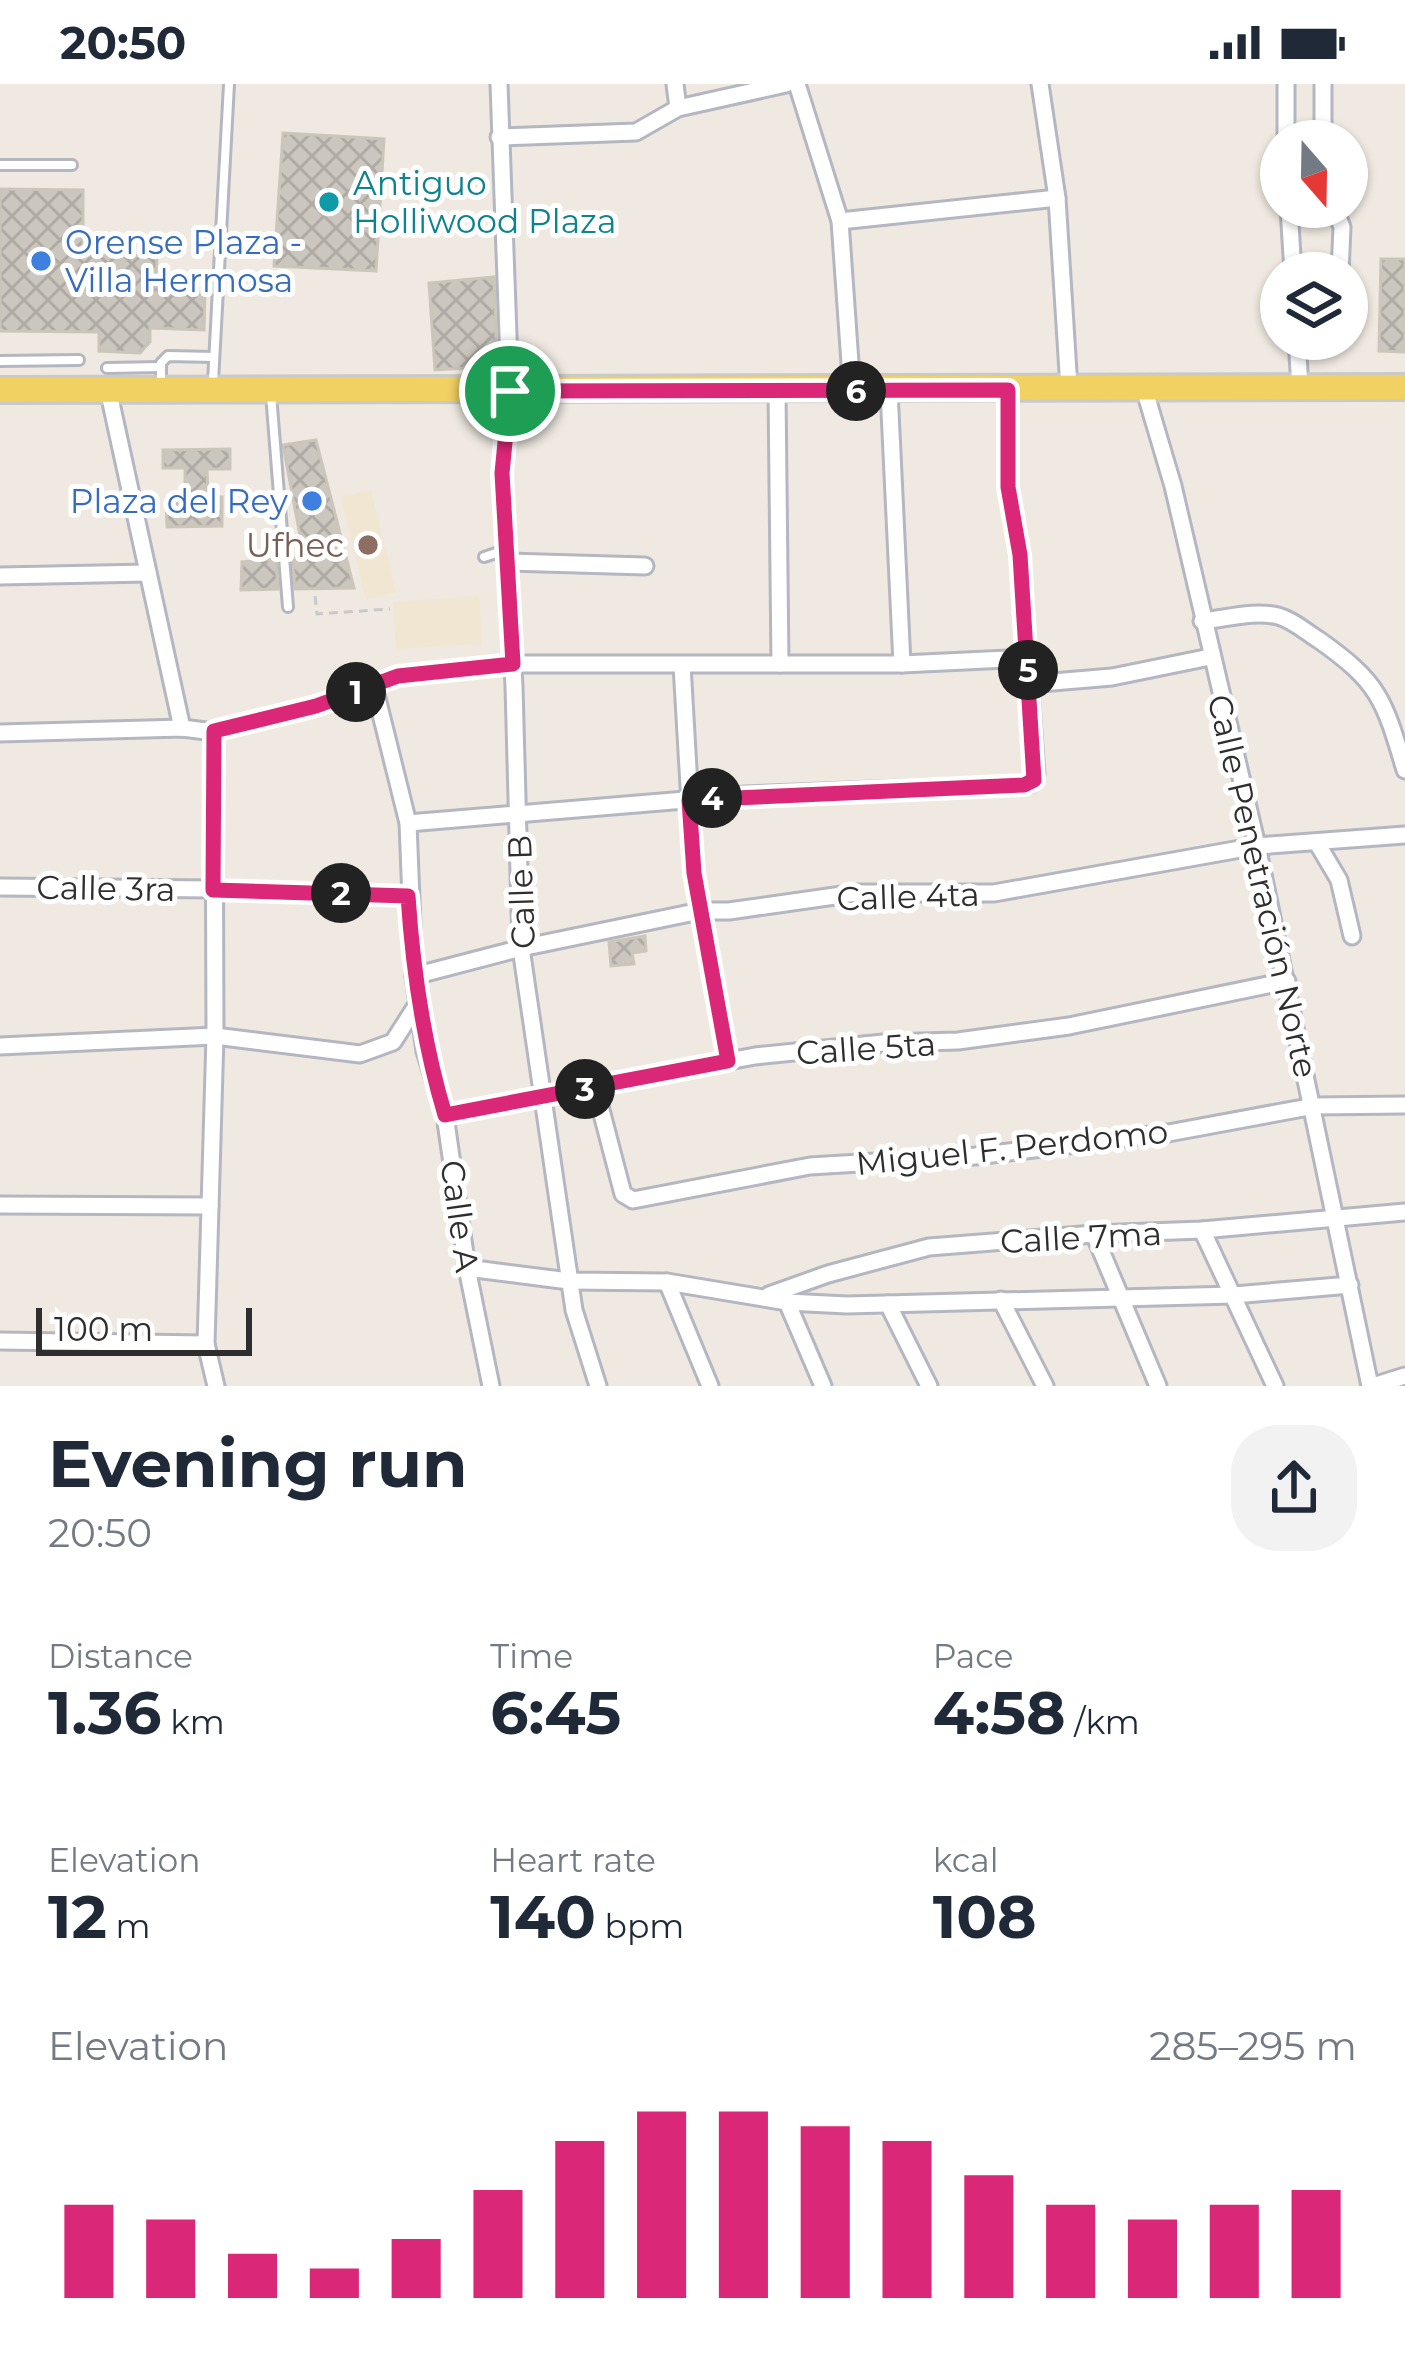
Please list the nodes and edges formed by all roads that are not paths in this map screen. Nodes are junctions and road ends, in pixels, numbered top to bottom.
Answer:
1 (229, 84) edge
2 (499, 84) edge
3 (675, 84) edge
4 (786, 84) edge
5 (797, 84) edge
6 (1040, 84) edge
7 (1286, 84) edge
8 (1323, 84) edge
9 (678, 108) junction
10 (1286, 120) edge
11 (1323, 120) edge
12 (499, 137) junction
13 (0, 165) edge
14 (72, 166) dead end
15 (1057, 198) junction
16 (839, 221) junction
17 (214, 357) junction
18 (79, 360) dead end
19 (1298, 360) edge
20 (0, 361) edge
21 (107, 378) junction
22 (161, 378) junction
23 (1300, 387) junction
24 (1405, 387) edge
25 (1069, 388) junction
26 (1144, 388) junction
27 (0, 390) edge
28 (213, 390) junction
29 (270, 390) junction
30 (890, 390) junction
31 (1008, 390) junction
32 (510, 391) junction
33 (776, 391) junction
34 (852, 392) junction
35 (506, 555) junction
36 (484, 557) dead end
37 (645, 566) dead end
38 (148, 573) junction
39 (0, 576) edge
40 (288, 607) dead end
41 (1202, 621) junction
42 (1210, 657) junction
43 (1027, 658) junction
44 (513, 664) junction
45 (780, 664) junction
46 (902, 664) junction
47 (682, 665) junction
48 (1029, 684) junction
49 (374, 686) junction
50 (182, 728) junction
51 (214, 731) junction
52 (0, 733) edge
53 (1405, 770) edge
54 (689, 800) junction
55 (519, 815) junction
56 (408, 824) junction
57 (1405, 835) edge
58 (1317, 843) junction
59 (1257, 846) junction
60 (0, 887) edge
61 (213, 890) junction
62 (700, 911) junction
63 (1352, 936) dead end
64 (521, 948) junction
65 (414, 976) junction
66 (1287, 981) junction
67 (418, 1003) junction
68 (215, 1036) junction
69 (0, 1046) edge
70 (728, 1061) junction
71 (595, 1088) junction
72 (544, 1098) junction
73 (1313, 1106) junction
74 (1405, 1106) edge
75 (445, 1115) junction
76 (0, 1205) edge
77 (210, 1207) junction
78 (1405, 1211) edge
79 (1337, 1219) junction
80 (1202, 1230) junction
81 (1094, 1234) junction
82 (467, 1268) junction
83 (569, 1281) junction
84 (667, 1282) junction
85 (1350, 1285) junction
86 (1234, 1294) junction
87 (1119, 1296) junction
88 (764, 1297) junction
89 (1001, 1300) junction
90 (788, 1302) junction
91 (888, 1304) junction
92 (0, 1341) edge
93 (206, 1344) junction
94 (1405, 1376) edge
95 (216, 1386) edge
96 (491, 1386) edge
97 (598, 1386) edge
98 (710, 1386) edge
99 (823, 1386) edge
100 (929, 1386) edge
101 (1045, 1386) edge
102 (1158, 1386) edge
103 (1275, 1386) edge
104 (1372, 1386) edge

1 - 17 lane
2 - 12 street, Calle B
3 - 9 street
4 - 9 street
5 - 16 street
6 - 15 street
7 - 10 street
8 - 11 street
9 - 12 street
12 - 32 street, Calle B
13 - 14 lane
15 - 16 street
15 - 25 street
16 - 34 street
17 - 22 lane
17 - 28 lane
18 - 20 lane
19 - 23 street
21 - 22 main road
21 - 27 main road
21 - 38 street
22 - 28 main road
23 - 24 main road
23 - 26 main road
25 - 26 main road
25 - 31 main road
26 - 41 street, Calle Penetración Norte
28 - 29 main road
29 - 32 main road
29 - 40 lane
30 - 31 main road
30 - 34 main road
30 - 46 street
31 - 43 street
32 - 33 main road
32 - 35 street, Calle B
33 - 34 main road
33 - 45 street
35 - 36 lane
35 - 37 street
35 - 44 street, Calle B
38 - 39 street
38 - 50 street
41 - 42 street, Calle Penetración Norte
41 - 53 street
42 - 48 street
42 - 59 street, Calle Penetración Norte
43 - 46 street
43 - 48 street
44 - 47 street
44 - 49 street
44 - 55 street, Calle B
45 - 46 street
45 - 47 street
47 - 54 street
48 - 54 street
49 - 51 street
49 - 56 street, Calle A
50 - 51 street
50 - 52 street
51 - 61 street
54 - 55 street
54 - 62 street
55 - 56 street
55 - 64 street, Calle B
56 - 65 street, Calle A
57 - 58 street, Calle 4ta
58 - 59 street, Calle 4ta
58 - 63 street
59 - 62 street, Calle 4ta
59 - 66 street, Calle Penetración Norte
60 - 61 street, Calle 3ra
61 - 68 street
62 - 64 street, Calle 4ta
62 - 70 street
64 - 65 street, Calle 4ta
64 - 72 street, Calle B
65 - 67 street, Calle A
66 - 70 street, Calle 5ta
66 - 73 street, Calle Penetración Norte
67 - 68 street
67 - 75 street, Calle A
68 - 69 street
68 - 77 street
70 - 71 street, Calle 5ta
71 - 72 street, Calle 5ta
71 - 73 street, Miguel F. Perdomo
72 - 75 street, Calle 5ta
72 - 83 street, Calle B
73 - 74 street, Miguel F. Perdomo
73 - 79 street, Calle Penetración Norte
75 - 82 street, Calle A
76 - 77 street
77 - 93 street
78 - 79 street, Calle 7ma
79 - 80 street, Calle 7ma
79 - 85 street, Calle Penetración Norte
80 - 81 street, Calle 7ma
80 - 86 street
81 - 87 street
81 - 88 street, Calle 7ma
82 - 83 street
82 - 96 street, Calle A
83 - 84 street
83 - 97 street, Calle B
84 - 88 street
84 - 98 street
85 - 86 street
85 - 104 street, Calle Penetración Norte
86 - 87 street
86 - 103 street
87 - 89 street
87 - 102 street
88 - 90 street
89 - 91 street
89 - 101 street
90 - 91 street
90 - 99 street
91 - 100 street
92 - 93 street
93 - 95 street
94 - 104 street

